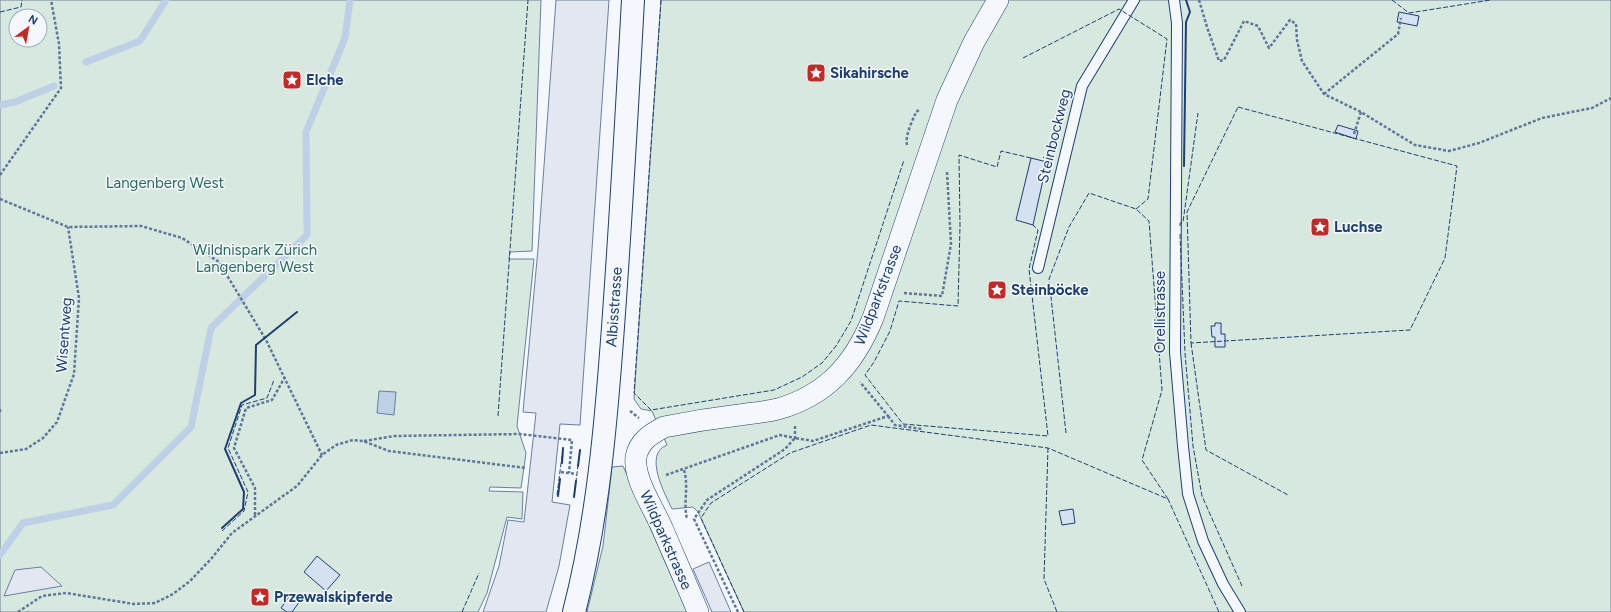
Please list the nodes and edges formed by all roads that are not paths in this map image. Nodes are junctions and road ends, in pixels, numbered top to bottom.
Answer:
1 (633, 0) edge
2 (998, 0) edge
3 (1134, 0) edge
4 (1174, 0) edge
5 (1038, 268) dead end
6 (574, 612) edge
7 (698, 612) edge
8 (1240, 612) edge

1 - 6 main road, Albisstrasse
2 - 7 street, Wildparkstrasse
3 - 5 lane, Steinbockweg
4 - 8 lane, Orellistrasse

